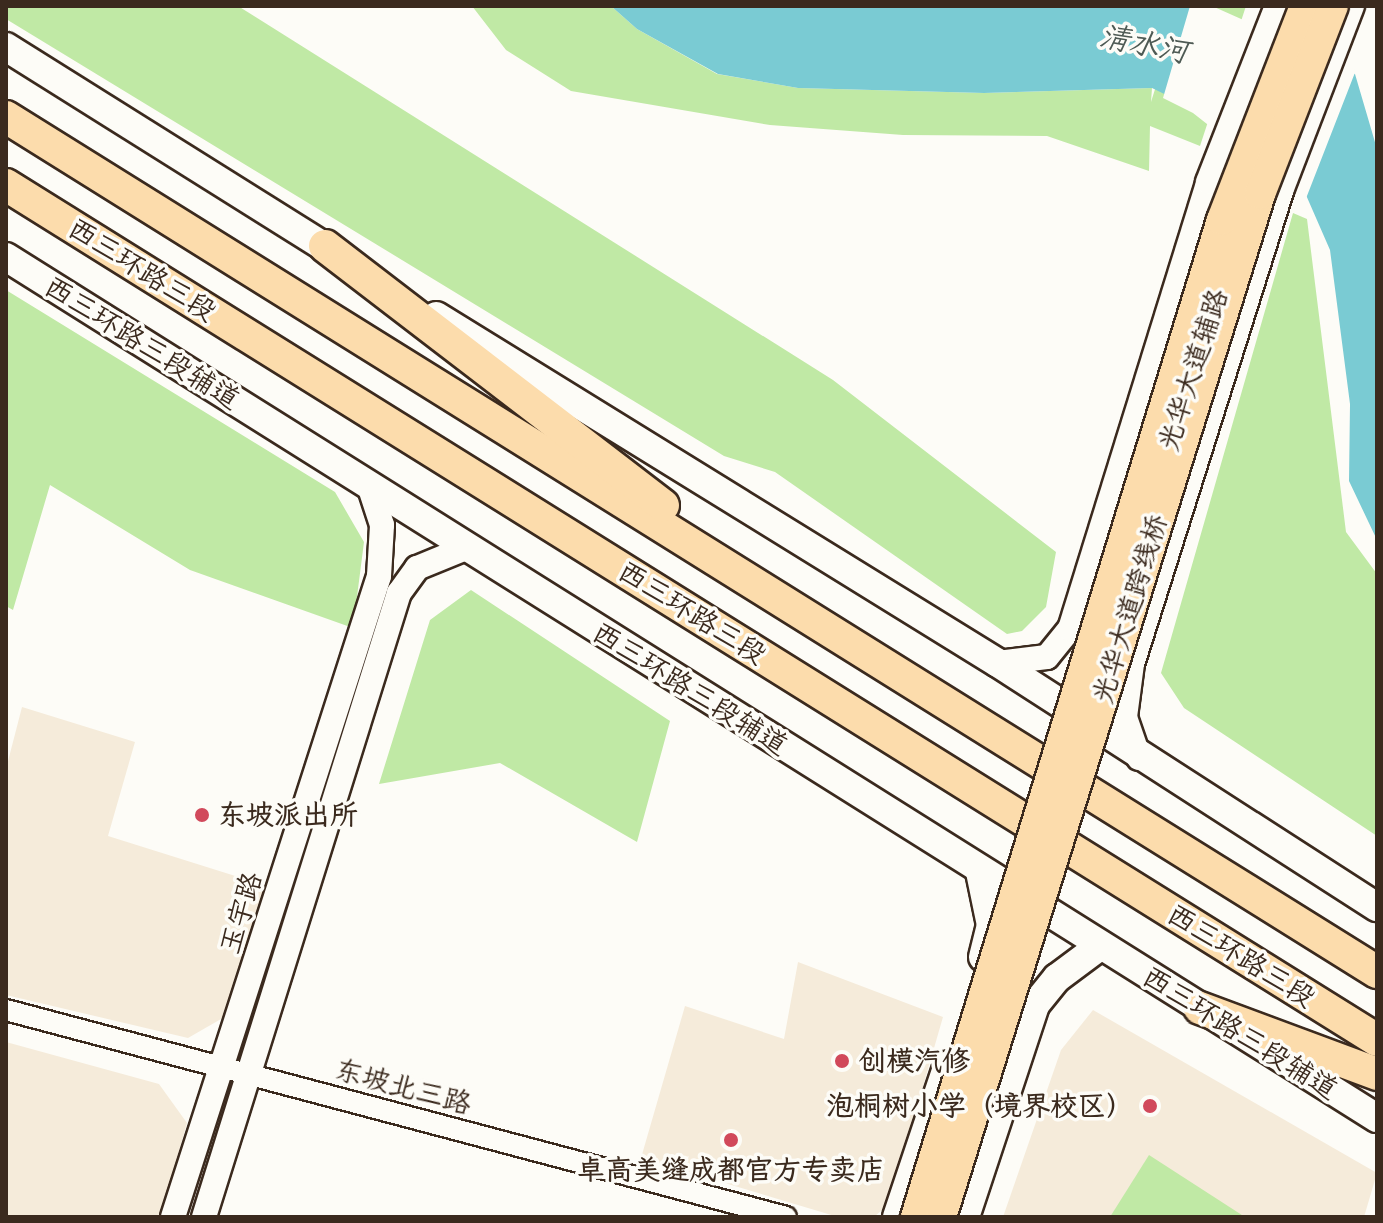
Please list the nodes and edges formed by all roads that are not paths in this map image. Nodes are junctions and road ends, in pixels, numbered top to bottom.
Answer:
1 (1277, 6) edge
2 (1305, 6) edge
3 (1333, 6) edge
4 (1352, 6) edge
5 (6, 47) edge
6 (6, 117) edge
7 (6, 185) edge
8 (325, 246) junction
9 (6, 257) edge
10 (370, 487) junction
11 (384, 546) junction
12 (466, 548) junction
13 (417, 568) junction
14 (815, 621) junction
15 (998, 663) junction
16 (1139, 758) junction
17 (980, 872) junction
18 (1377, 907) edge
19 (1100, 946) junction
20 (980, 969) junction
21 (1377, 972) edge
22 (1035, 1005) junction
23 (1200, 1008) junction
24 (6, 1010) edge
25 (1377, 1040) edge
26 (224, 1068) junction
27 (1377, 1074) edge
28 (250, 1076) junction
29 (1377, 1118) edge
30 (173, 1217) edge
31 (204, 1217) edge
32 (786, 1217) edge
33 (897, 1217) edge
34 (916, 1217) edge
35 (941, 1217) edge
36 (965, 1217) edge

1 - 15 street, 光华大道辅路
2 - 34 main road, 光华大道跨线桥, bridge
3 - 35 main road, 光华大道跨线桥, bridge
4 - 16 street, 光华大道辅路
5 - 8 main road
6 - 14 highway, 西三环路三段
7 - 25 highway, 西三环路三段
8 - 14 highway
8 - 15 main road
9 - 10 main road, 西三环路三段辅道
10 - 11 street, 玉宇路
10 - 12 main road, 西三环路三段辅道
11 - 13 street
11 - 26 street, 玉宇路
12 - 13 street
12 - 17 main road, 西三环路三段辅道
13 - 28 street, 玉宇路
14 - 21 highway, 西三环路三段
15 - 16 main road
16 - 18 main road
17 - 19 main road, 西三环路三段辅道
17 - 20 main road
19 - 22 main road
19 - 23 main road, 西三环路三段辅道
20 - 22 main road
20 - 33 main road
22 - 36 main road
23 - 27 highway
23 - 29 main road, 西三环路三段辅道
24 - 26 street, 东坡北三路
26 - 28 street, 东坡北三路
26 - 30 street, 玉宇路
28 - 31 street, 玉宇路
28 - 32 street, 东坡北三路

